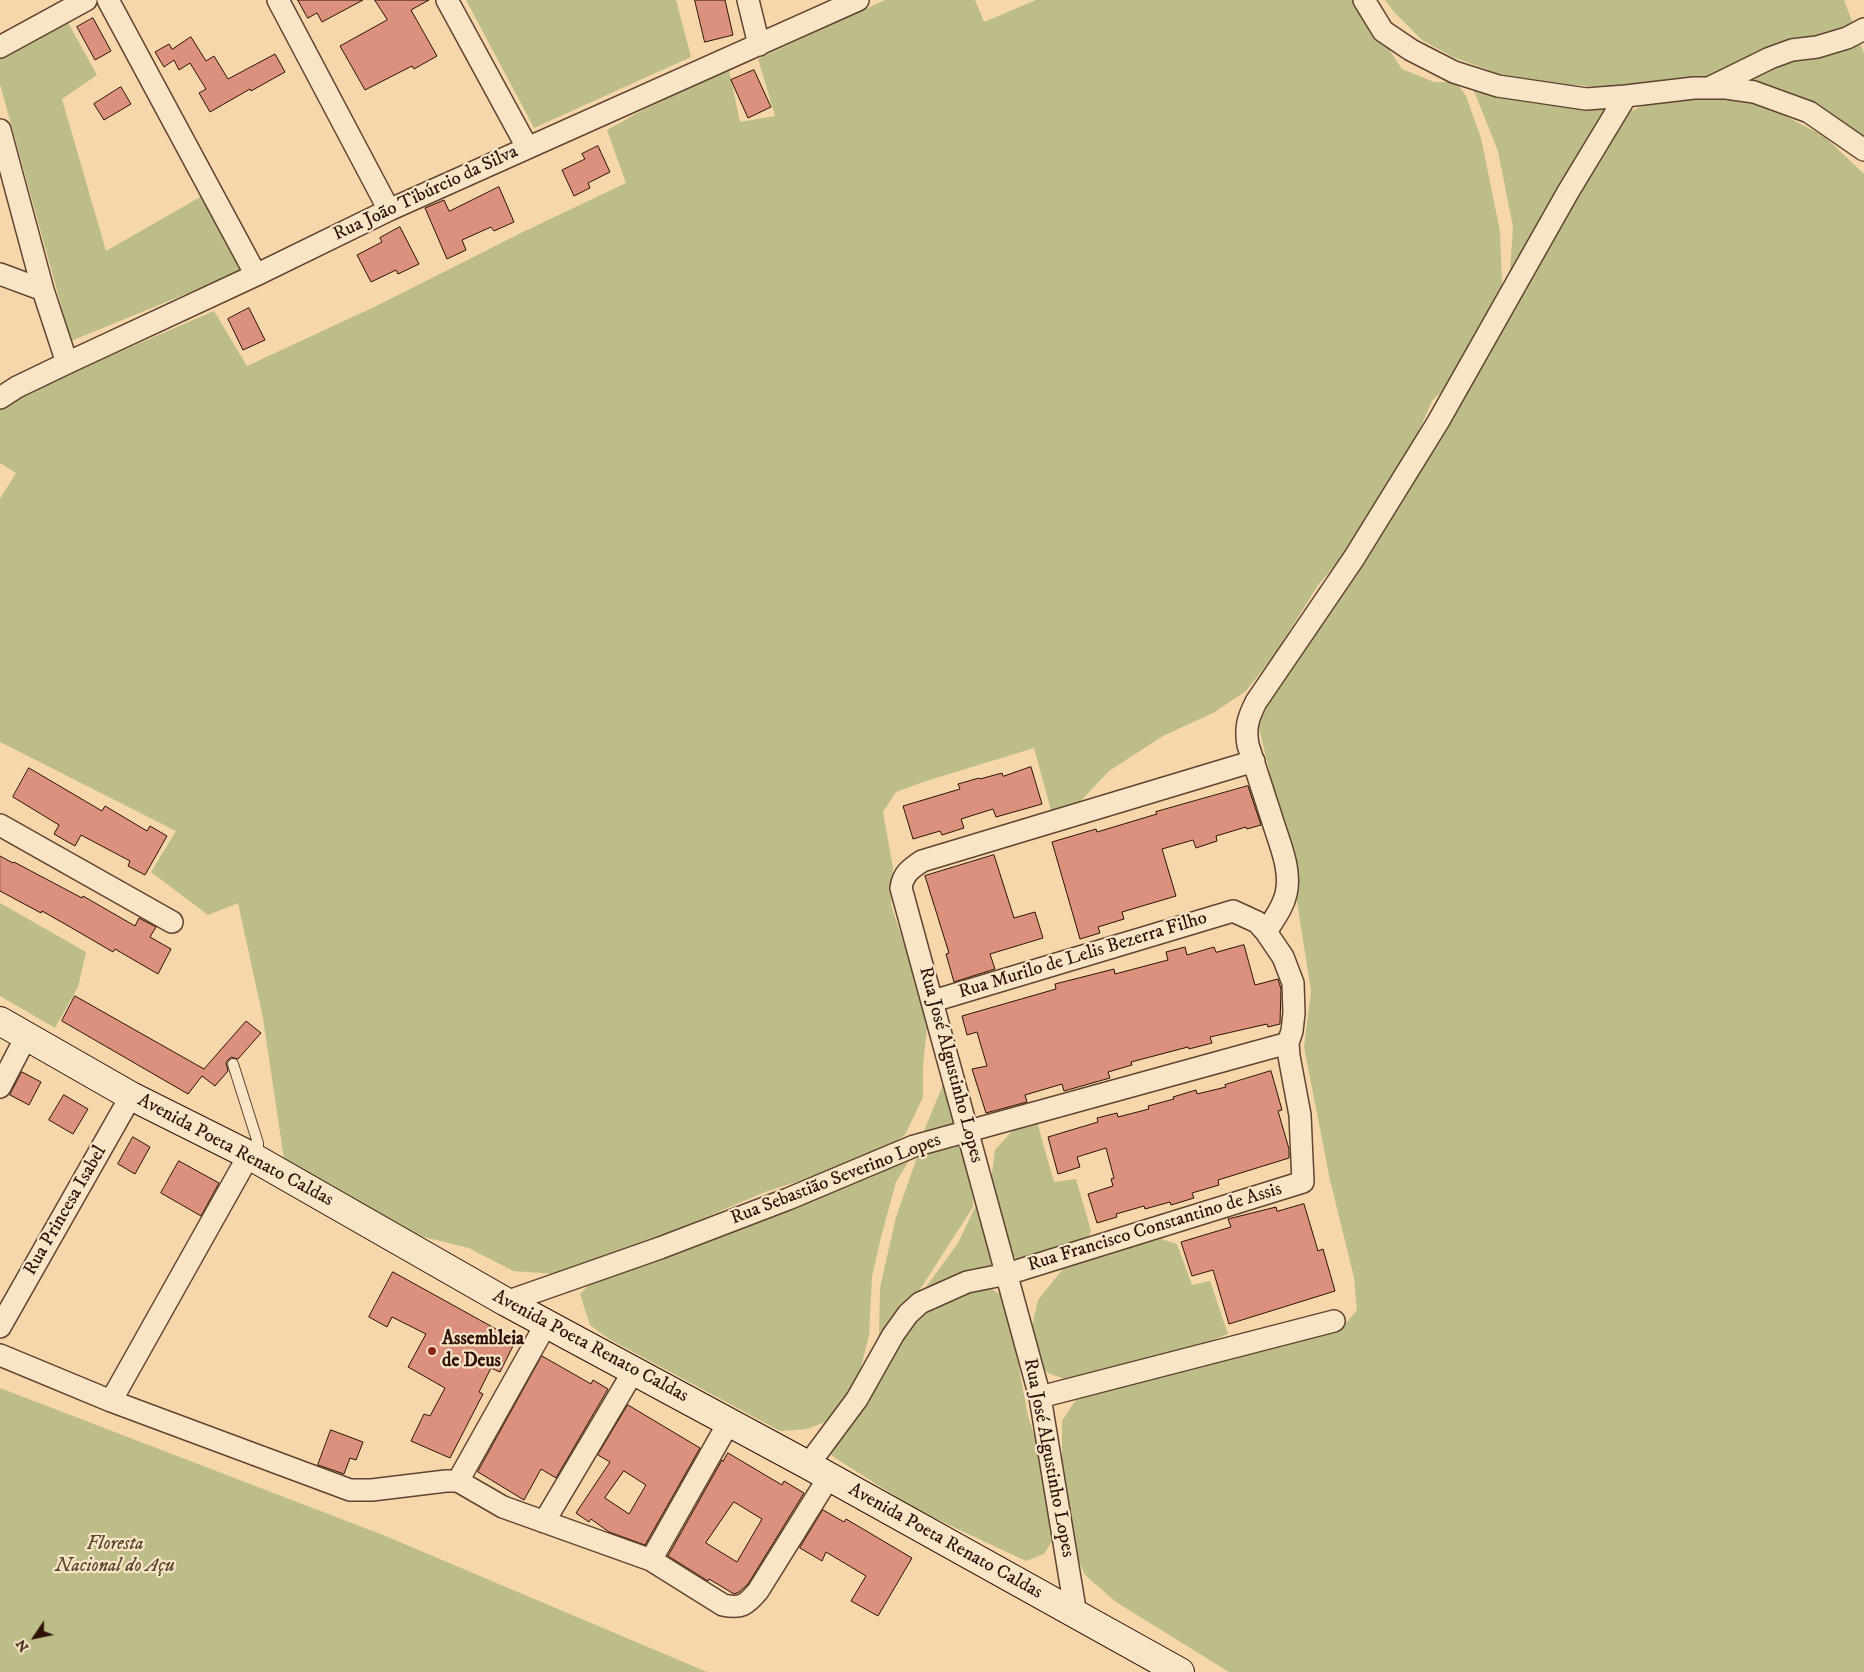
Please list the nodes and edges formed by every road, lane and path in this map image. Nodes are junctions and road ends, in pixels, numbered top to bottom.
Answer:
1 (86, 0) edge
2 (108, 0) edge
3 (278, 0) edge
4 (447, 0) edge
5 (748, 0) edge
6 (858, 0) edge
7 (1364, 0) edge
8 (1864, 29) edge
9 (759, 45) junction
10 (0, 47) edge
11 (1709, 88) junction
12 (1626, 96) junction
13 (0, 130) edge
14 (527, 147) junction
15 (1864, 150) edge
16 (389, 210) junction
17 (0, 274) edge
18 (256, 276) junction
19 (43, 290) junction
20 (67, 363) junction
21 (0, 398) edge
22 (1254, 761) junction
23 (0, 825) edge
24 (172, 922) dead end
25 (1266, 932) junction
26 (933, 1001) junction
27 (0, 1021) edge
28 (27, 1035) junction
29 (1288, 1043) junction
30 (233, 1064) dead end
31 (0, 1087) edge
32 (131, 1096) junction
33 (968, 1130) junction
34 (254, 1158) junction
35 (1007, 1274) junction
36 (506, 1302) junction
37 (1334, 1321) dead end
38 (546, 1324) junction
39 (0, 1327) edge
40 (0, 1354) edge
41 (633, 1372) junction
42 (1040, 1397) junction
43 (111, 1401) junction
44 (728, 1422) junction
45 (818, 1471) junction
46 (458, 1481) junction
47 (544, 1522) junction
48 (651, 1560) junction
49 (1076, 1616) junction
50 (1180, 1672) edge

1 - 10 street
2 - 18 street
3 - 16 street
4 - 14 street
5 - 9 street
6 - 9 street, Rua João Tibúrcio da Silva
7 - 12 street
8 - 11 street
9 - 14 street, Rua João Tibúrcio da Silva
11 - 12 street
11 - 15 street
12 - 22 street
13 - 19 street
14 - 16 street, Rua João Tibúrcio da Silva
16 - 18 street, Rua João Tibúrcio da Silva
17 - 19 street
18 - 20 street, Rua João Tibúrcio da Silva
19 - 20 street
20 - 21 street, Rua João Tibúrcio da Silva
22 - 25 street
22 - 26 street, Rua José Algustinho Lopes
23 - 24 street
25 - 26 street, Rua Murilo de Lelis Bezerra Filho
25 - 29 street
26 - 33 street, Rua José Algustinho Lopes
27 - 28 main road, Avenida Poeta Renato Caldas
28 - 31 street
28 - 32 main road, Avenida Poeta Renato Caldas
29 - 33 street, Rua Sebastião Severino Lopes
29 - 35 street, Rua Francisco Constantino de Assis
30 - 34 lane
32 - 34 main road, Avenida Poeta Renato Caldas
32 - 39 street, Rua Princesa Isabel
33 - 35 street, Rua José Algustinho Lopes
33 - 36 street, Rua Sebastião Severino Lopes
34 - 36 main road, Avenida Poeta Renato Caldas
34 - 43 street
35 - 42 street, Rua José Algustinho Lopes
35 - 45 street, Rua Francisco Constantino de Assis
36 - 38 main road, Avenida Poeta Renato Caldas
37 - 42 street
38 - 41 main road, Avenida Poeta Renato Caldas
38 - 46 street
40 - 43 street
41 - 44 main road, Avenida Poeta Renato Caldas
41 - 47 street
42 - 49 street, Rua José Algustinho Lopes
43 - 46 street
44 - 45 main road, Avenida Poeta Renato Caldas
44 - 48 street
45 - 48 street, Rua Francisco Constantino de Assis
45 - 49 main road, Avenida Poeta Renato Caldas
46 - 47 street
47 - 48 street
49 - 50 main road, Avenida Poeta Renato Caldas

